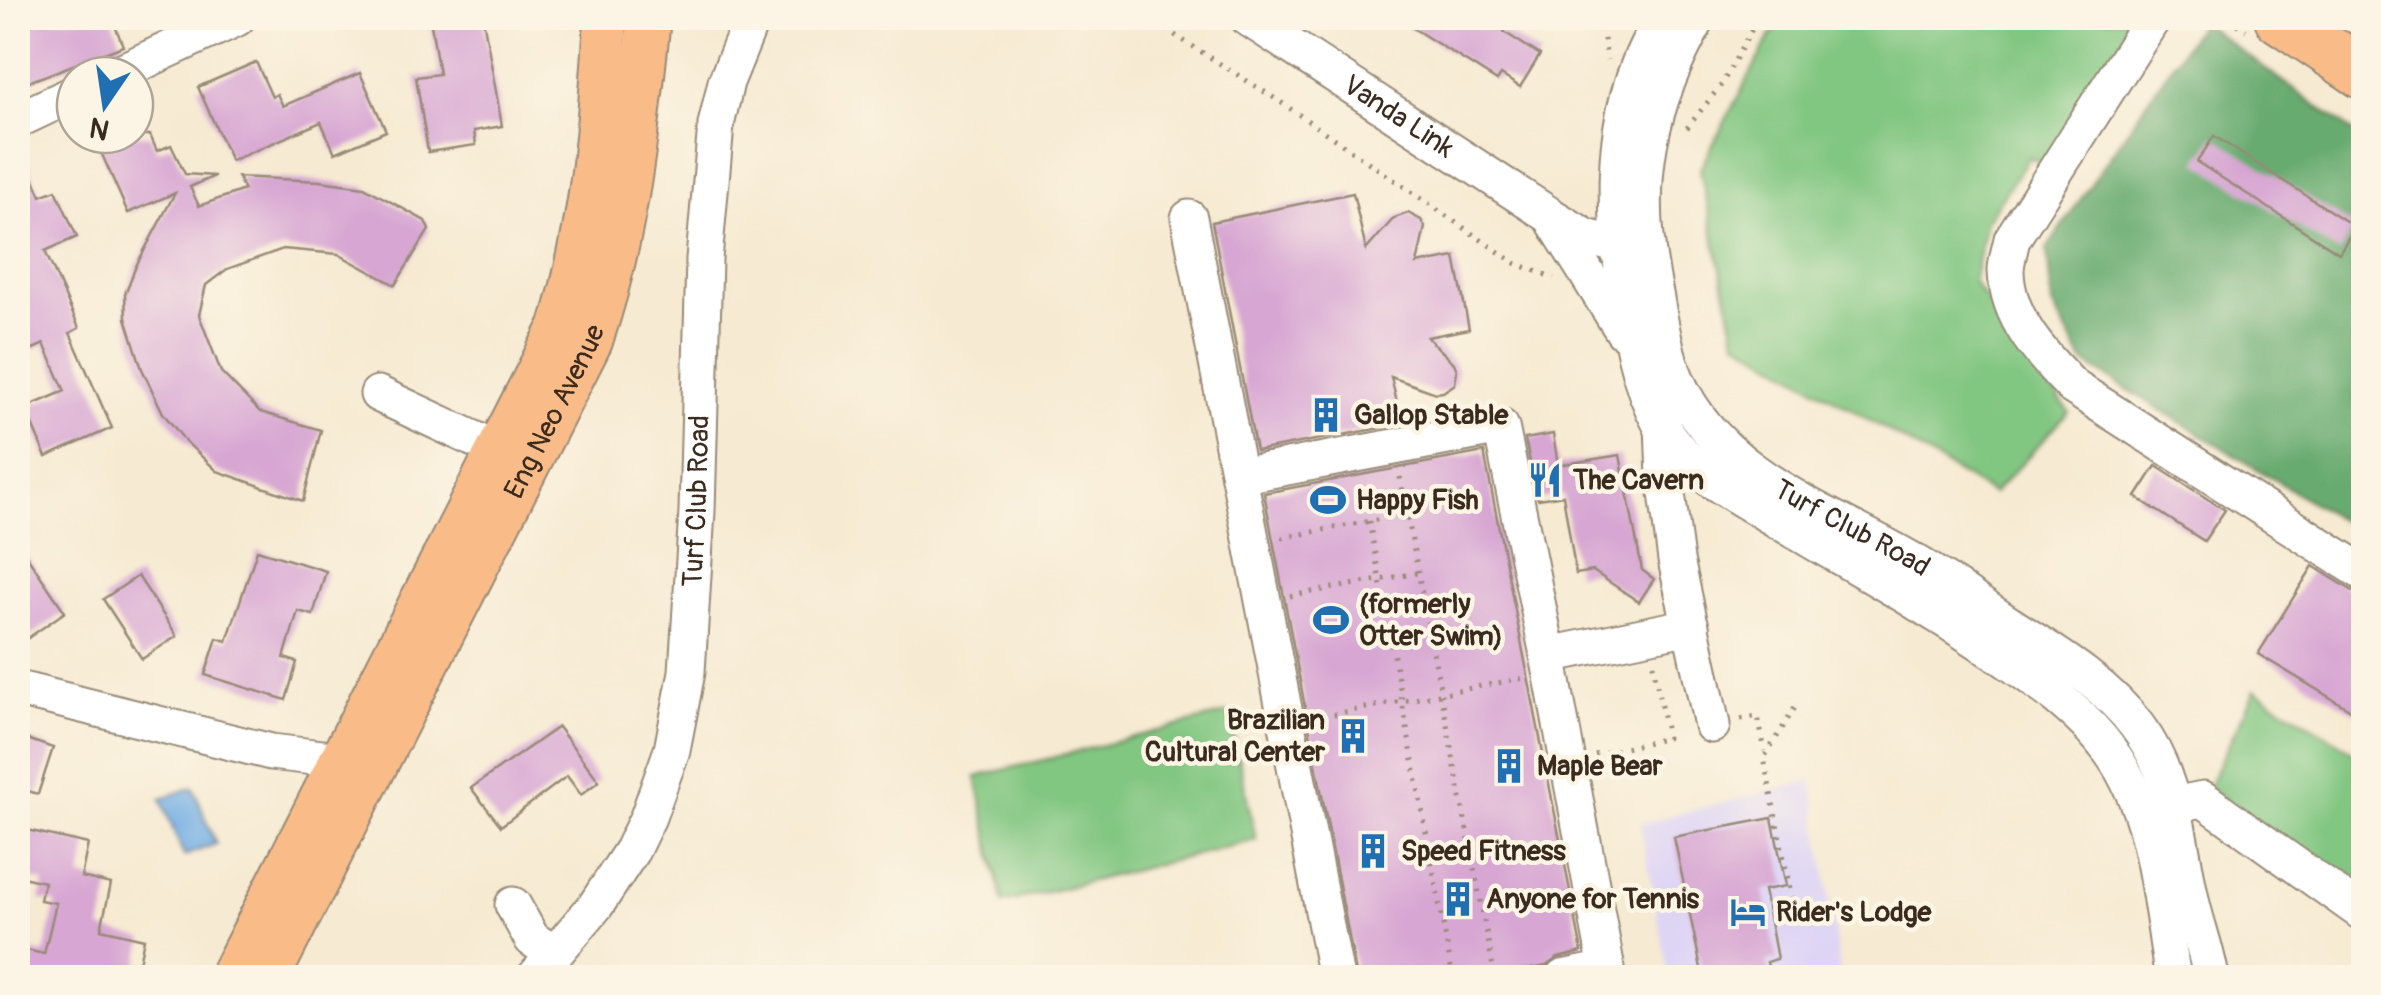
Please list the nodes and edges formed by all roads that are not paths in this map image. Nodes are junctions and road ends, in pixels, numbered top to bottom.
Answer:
1 (237, 18) edge
2 (606, 18) edge
3 (648, 18) edge
4 (752, 18) edge
5 (1248, 18) edge
6 (1664, 18) edge
7 (1698, 18) edge
8 (2153, 18) edge
9 (2280, 18) edge
10 (2306, 18) edge
11 (2316, 18) edge
12 (155, 56) edge
13 (2364, 74) edge
14 (55, 102) edge
15 (18, 120) edge
16 (1551, 216) junction
17 (1189, 218) dead end
18 (1633, 250) junction
19 (1631, 345) junction
20 (1676, 380) junction
21 (378, 394) dead end
22 (1662, 428) junction
23 (513, 457) junction
24 (1239, 476) junction
25 (2364, 573) edge
26 (1691, 626) junction
27 (1550, 664) junction
28 (18, 689) edge
29 (1712, 725) road end
30 (349, 780) junction
31 (2174, 805) junction
32 (513, 905) dead end
33 (2364, 914) edge
34 (544, 965) edge
35 (230, 978) edge
36 (268, 978) edge
37 (1336, 978) edge
38 (1563, 978) edge
39 (2173, 978) edge
40 (2210, 978) edge

1 - 12 street
2 - 23 main road, Eng Neo Avenue
3 - 23 main road, Eng Neo Avenue
4 - 34 street, Turf Club Road
5 - 16 street, Vanda Link
6 - 18 street, Turf Club Road
7 - 18 street, Turf Club Road
8 - 25 street
9 - 13 highway
10 - 11 highway
14 - 15 street
16 - 18 street, Vanda Link
16 - 19 street, Vanda Link
17 - 24 street
18 - 19 street, Turf Club Road
18 - 20 street, Turf Club Road
19 - 22 street, Turf Club Road
20 - 22 street
20 - 31 street, Turf Club Road
21 - 23 street
22 - 26 street
22 - 39 street, Turf Club Road
23 - 30 main road, Eng Neo Avenue
24 - 27 street
24 - 37 street
26 - 27 street
26 - 29 street
27 - 38 street
28 - 30 street
30 - 35 main road, Eng Neo Avenue
30 - 36 main road, Eng Neo Avenue
31 - 33 street
31 - 40 street, Turf Club Road
32 - 34 street, Turf Club Road

